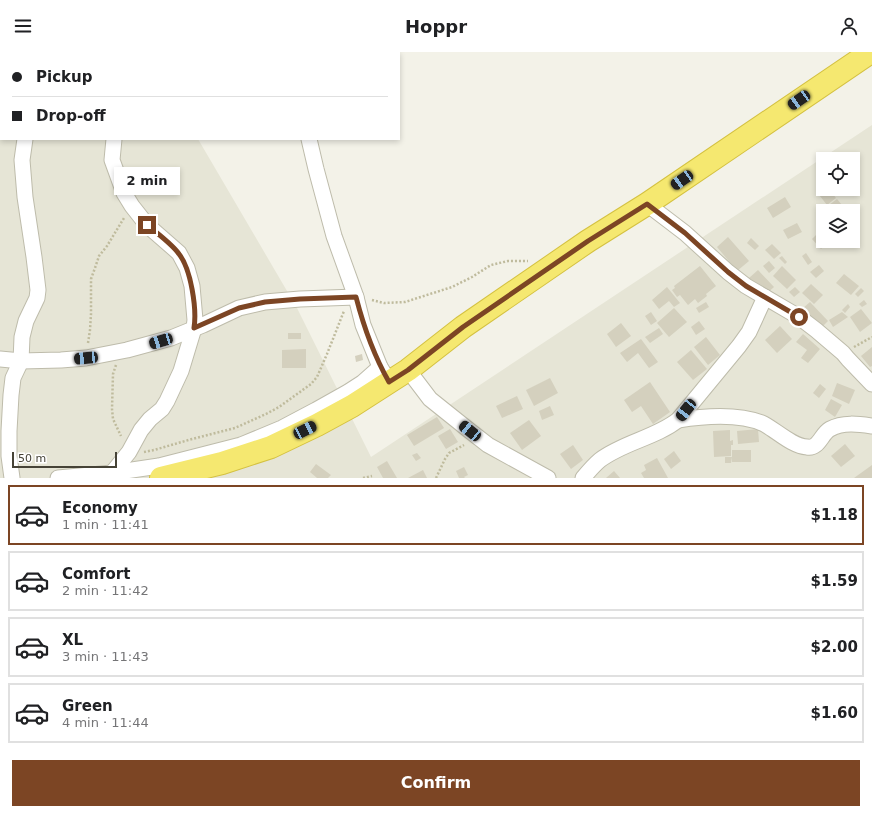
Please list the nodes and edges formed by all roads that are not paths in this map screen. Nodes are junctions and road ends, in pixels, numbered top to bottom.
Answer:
1 (871, 52) edge
2 (25, 140) edge
3 (114, 140) edge
4 (309, 140) edge
5 (647, 204) junction
6 (352, 297) junction
7 (765, 297) junction
8 (194, 328) junction
9 (1, 360) edge
10 (21, 361) junction
11 (408, 370) junction
12 (385, 374) junction
13 (872, 384) edge
14 (678, 420) junction
15 (872, 426) edge
16 (112, 473) junction
17 (12, 478) edge
18 (58, 478) edge
19 (161, 478) edge
20 (548, 478) edge
21 (583, 478) edge

1 - 5 highway
2 - 10 street
3 - 8 street
4 - 6 street
5 - 7 street
5 - 11 highway
6 - 8 street
6 - 12 street
7 - 13 street
7 - 14 street
8 - 10 street
8 - 16 street
9 - 10 street
10 - 17 street
11 - 12 highway
11 - 20 street
12 - 16 street
12 - 19 highway
14 - 15 street
14 - 21 street
16 - 18 street

